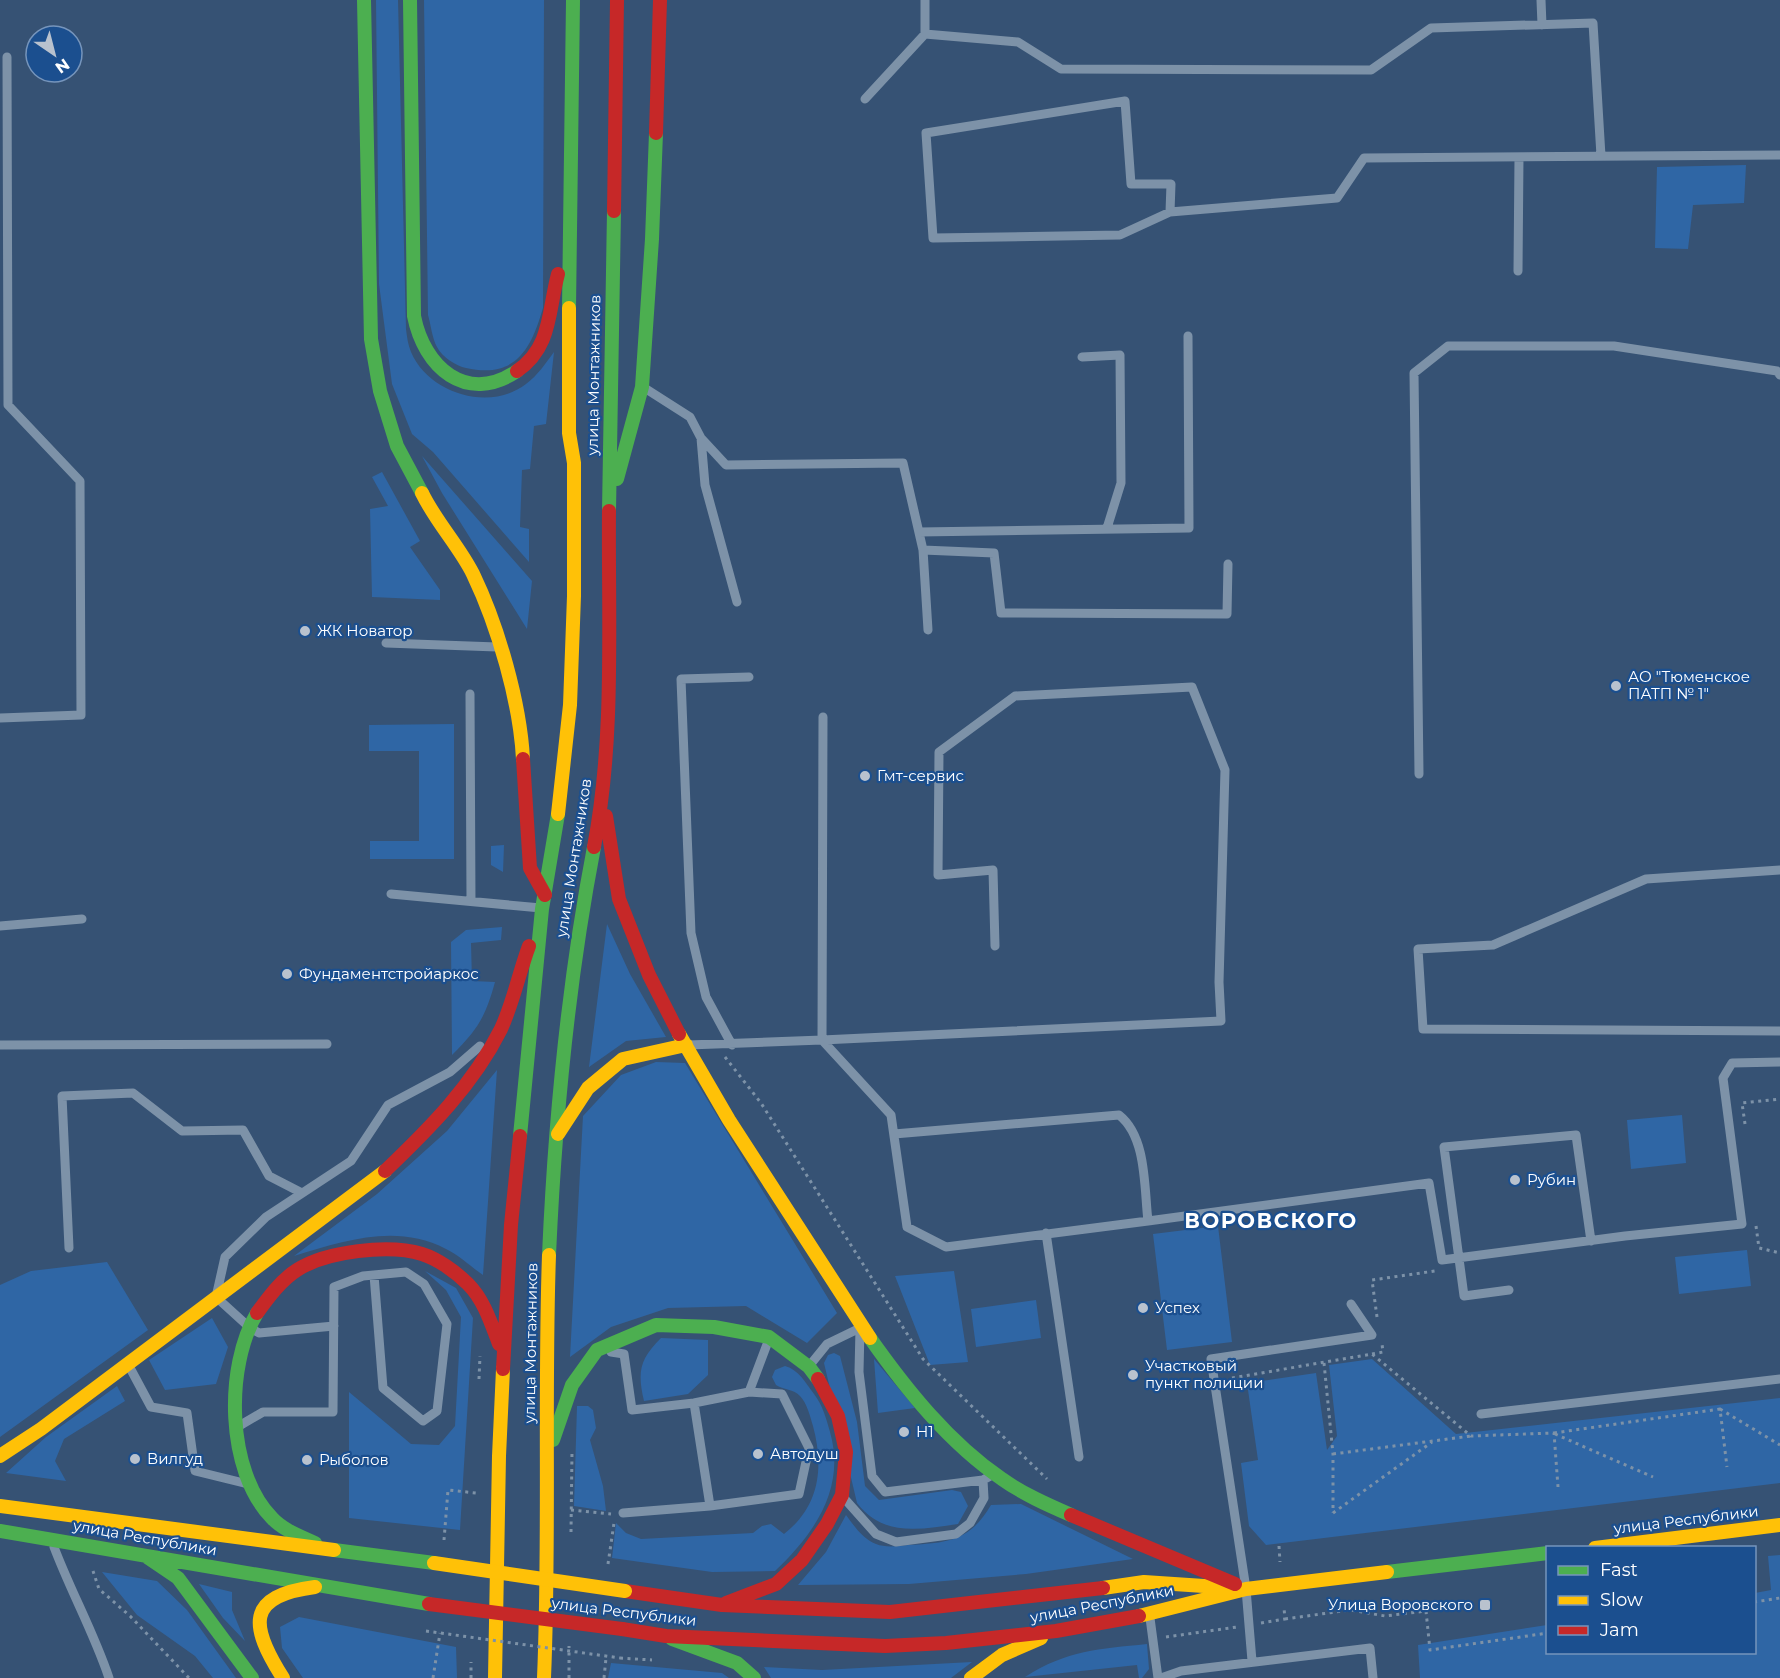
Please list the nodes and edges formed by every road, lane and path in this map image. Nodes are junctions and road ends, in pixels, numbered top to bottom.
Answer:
1 (364, 0) edge
2 (410, 0) edge
3 (573, 0) edge
4 (616, 0) edge
5 (660, 0) edge
6 (925, 0) edge
7 (1541, 0) edge
8 (1542, 25) junction
9 (926, 34) junction
10 (7, 57) dead end
11 (865, 99) dead end
12 (1780, 154) edge
13 (1601, 156) junction
14 (1519, 157) junction
15 (3, 158) edge
16 (1170, 212) junction
17 (569, 239) junction
18 (1518, 271) dead end
19 (1188, 336) dead end
20 (1082, 357) dead end
21 (1780, 375) edge
22 (642, 387) junction
23 (701, 438) junction
24 (607, 517) junction
25 (1107, 528) junction
26 (919, 532) junction
27 (923, 550) junction
28 (1228, 564) dead end
29 (736, 602) dead end
30 (928, 630) dead end
31 (386, 643) dead end
32 (500, 646) junction
33 (749, 677) dead end
34 (470, 694) dead end
35 (824, 717) dead end
36 (0, 718) edge
37 (1419, 774) dead end
38 (603, 798) junction
39 (1780, 870) edge
40 (391, 894) dead end
41 (471, 901) junction
42 (543, 902) junction
43 (82, 920) dead end
44 (0, 926) edge
45 (995, 946) dead end
46 (500, 1028) junction
47 (1780, 1031) edge
48 (822, 1040) junction
49 (327, 1044) dead end
50 (0, 1045) edge
51 (686, 1045) junction
52 (715, 1045) junction
53 (732, 1045) junction
54 (1780, 1062) edge
55 (1780, 1099) edge
56 (1745, 1127) dead end
57 (894, 1134) junction
58 (554, 1139) junction
59 (302, 1193) junction
60 (1756, 1220) dead end
61 (1148, 1221) junction
62 (1046, 1233) junction
63 (1591, 1241) junction
64 (69, 1248) dead end
65 (1780, 1253) edge
66 (1460, 1263) junction
67 (374, 1275) junction
68 (1509, 1290) dead end
69 (216, 1297) junction
70 (1351, 1304) dead end
71 (1378, 1321) dead end
72 (333, 1326) junction
73 (249, 1328) junction
74 (860, 1328) junction
75 (770, 1336) junction
76 (1381, 1342) dead end
77 (597, 1350) junction
78 (1372, 1354) junction
79 (503, 1355) junction
80 (128, 1363) junction
81 (1324, 1363) junction
82 (809, 1367) junction
83 (1232, 1378) dead end
84 (1780, 1379) edge
85 (749, 1392) junction
86 (694, 1403) junction
87 (1720, 1409) junction
88 (1481, 1414) dead end
89 (237, 1427) junction
90 (1554, 1433) junction
91 (1471, 1436) junction
92 (572, 1441) dead end
93 (1434, 1441) junction
94 (1780, 1445) edge
95 (1334, 1454) junction
96 (0, 1456) edge
97 (1079, 1456) dead end
98 (547, 1457) junction
99 (1727, 1467) dead end
100 (989, 1477) junction
101 (1653, 1477) dead end
102 (1049, 1481) dead end
103 (253, 1486) junction
104 (1558, 1487) dead end
105 (476, 1493) dead end
106 (842, 1495) junction
107 (0, 1506) edge
108 (710, 1506) junction
109 (571, 1510) junction
110 (623, 1513) dead end
111 (1780, 1525) edge
112 (0, 1531) edge
113 (571, 1534) dead end
114 (51, 1539) junction
115 (444, 1540) dead end
116 (1611, 1546) edge
117 (323, 1547) junction
118 (138, 1553) junction
119 (1546, 1553) edge
120 (608, 1566) dead end
121 (91, 1567) dead end
122 (319, 1586) junction
123 (1246, 1589) junction
124 (1780, 1598) edge
125 (1756, 1602) edge
126 (722, 1605) junction
127 (1149, 1614) junction
128 (1285, 1619) dead end
129 (426, 1630) dead end
130 (1056, 1631) junction
131 (440, 1633) junction
132 (1546, 1633) edge
133 (666, 1636) junction
134 (569, 1642) dead end
135 (606, 1658) junction
136 (620, 1659) dead end
137 (1252, 1661) junction
138 (109, 1678) edge
139 (189, 1678) edge
140 (252, 1678) edge
141 (283, 1678) edge
142 (433, 1678) edge
143 (495, 1678) edge
144 (544, 1678) edge
145 (569, 1678) edge
146 (604, 1678) edge
147 (754, 1678) edge
148 (971, 1678) edge
149 (1159, 1678) edge
150 (1373, 1678) edge

1 - 32 main road
2 - 17 main road
3 - 17 main road, улица Монтажников
4 - 24 main road, улица Монтажников
5 - 22 main road
6 - 9 lane
7 - 8 lane
8 - 9 lane
8 - 13 lane
9 - 11 lane
10 - 15 lane
12 - 13 lane
13 - 14 lane
14 - 16 lane
14 - 18 lane
15 - 36 lane
16 - 16 lane
17 - 42 main road, улица Монтажников
19 - 25 lane
20 - 25 lane
21 - 37 lane
22 - 23 lane
22 - 24 main road
23 - 26 lane
23 - 29 lane
24 - 38 main road, улица Монтажников
25 - 26 lane
26 - 27 lane
27 - 28 lane
27 - 30 lane
31 - 32 lane
32 - 42 main road
33 - 53 lane
34 - 41 lane
35 - 48 lane
38 - 51 main road
38 - 58 main road, улица Монтажников
39 - 47 lane
40 - 41 lane
41 - 42 lane
42 - 46 main road
42 - 79 main road, улица Монтажников
43 - 44 lane
45 - 48 lane
46 - 59 lane
46 - 69 main road
48 - 53 lane
48 - 57 lane
49 - 50 lane
51 - 52 lane
51 - 58 main road
51 - 74 main road
52 - 53 lane
52 - 102 path
54 - 63 lane
55 - 56 path
57 - 61 lane
57 - 62 lane
58 - 98 main road, улица Монтажников
59 - 64 lane
59 - 69 lane
60 - 65 path
61 - 62 lane
61 - 66 lane
62 - 97 lane
63 - 66 lane
63 - 66 lane
66 - 68 lane
66 - 71 path
67 - 67 lane
67 - 72 lane
69 - 73 lane
69 - 80 main road
70 - 123 lane
72 - 73 lane
72 - 89 lane
73 - 79 main road
73 - 89 main road
74 - 82 lane
74 - 100 main road
74 - 100 lane
75 - 77 main road
75 - 82 main road
75 - 85 lane
76 - 78 path
77 - 86 lane
77 - 98 main road
78 - 81 path
78 - 91 path
79 - 143 main road, улица Монтажников
80 - 96 main road
80 - 103 lane
81 - 83 path
81 - 95 path
82 - 106 main road
84 - 88 lane
85 - 86 lane
85 - 108 lane
86 - 108 lane
87 - 90 path
87 - 94 path
87 - 99 path
89 - 103 main road
90 - 91 path
90 - 101 path
90 - 104 path
91 - 93 path
92 - 109 path
93 - 95 path
93 - 95 path
98 - 144 main road, улица Монтажников
100 - 106 lane
100 - 123 main road
103 - 117 main road
105 - 115 path
106 - 126 main road
107 - 117 main road, улица Республики
108 - 110 lane
109 - 113 path
109 - 120 path
111 - 116 main road, улица Республики
112 - 114 main road, улица Республики
114 - 118 main road, улица Республики
114 - 138 lane
117 - 126 main road, улица Республики, bridge
118 - 122 main road, улица Республики
118 - 140 main road
119 - 123 main road, улица Республики
121 - 139 path
122 - 133 main road, улица Республики, bridge
122 - 141 main road
123 - 126 main road, улица Республики
123 - 127 main road, улица Республики
123 - 137 lane
124 - 125 path
127 - 130 main road, улица Республики
127 - 149 lane
128 - 132 path
129 - 131 path, bridge
130 - 133 main road, улица Республики
130 - 148 main road
131 - 135 path, bridge
131 - 142 path
133 - 147 main road
134 - 145 path
135 - 136 path, bridge
135 - 146 path
137 - 149 lane
137 - 150 lane

